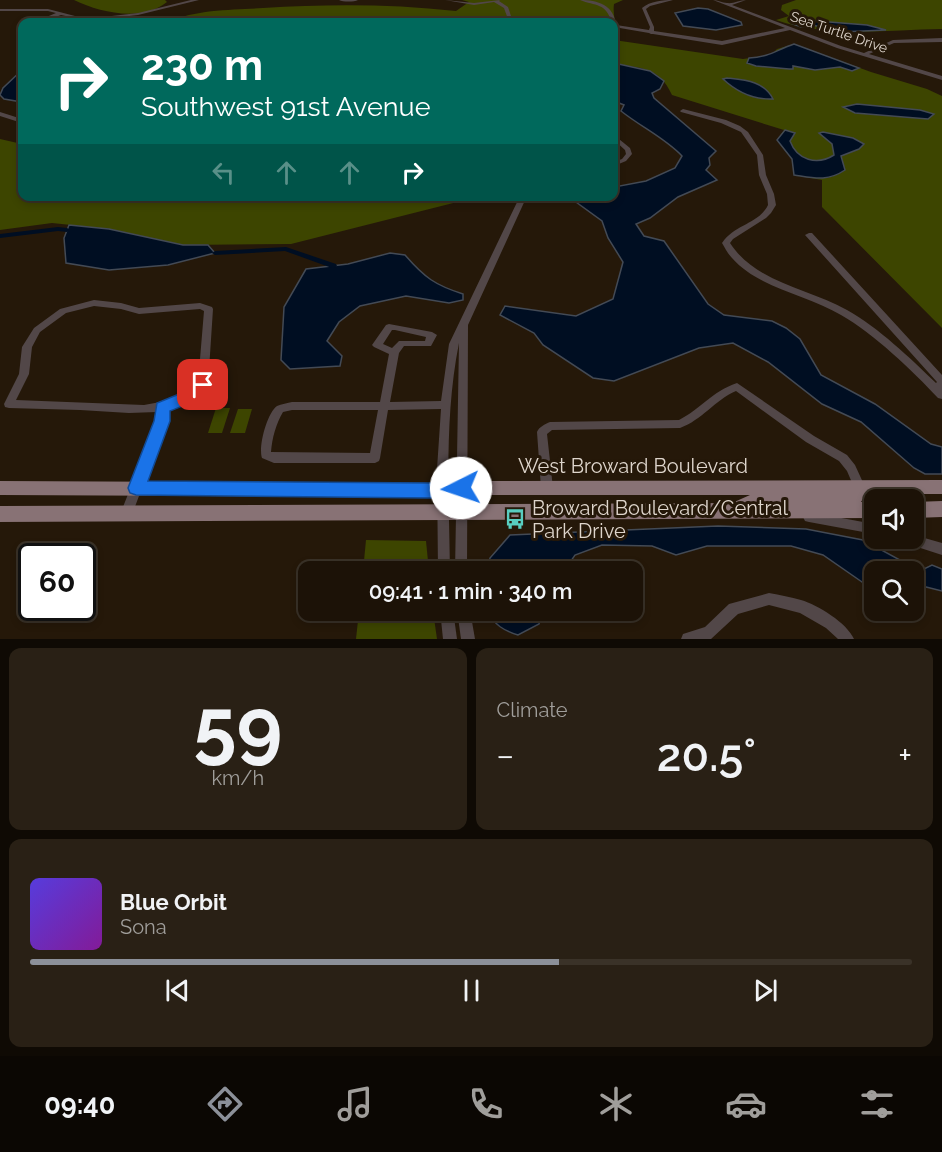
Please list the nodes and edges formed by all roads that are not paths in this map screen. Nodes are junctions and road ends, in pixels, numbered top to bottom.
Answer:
1 (197, 0) edge
2 (341, 0) edge
3 (356, 0) edge
4 (447, 0) edge
5 (582, 0) edge
6 (671, 0) edge
7 (715, 0) edge
8 (744, 0) edge
9 (42, 1) edge
10 (497, 1) edge
11 (730, 4) junction
12 (31, 9) junction
13 (0, 10) edge
14 (61, 13) junction
15 (49, 18) edge
16 (90, 18) edge
17 (114, 18) edge
18 (510, 18) edge
19 (613, 18) edge
20 (618, 27) edge
21 (790, 29) junction
22 (651, 33) junction
23 (942, 40) edge
24 (864, 55) junction
25 (942, 78) edge
26 (683, 111) dead end
27 (0, 114) edge
28 (18, 120) edge
29 (618, 141) edge
30 (618, 162) edge
31 (522, 201) edge
32 (809, 234) dead end
33 (464, 321) junction
34 (394, 352) junction
35 (939, 392) edge
36 (446, 405) junction
37 (384, 406) junction
38 (162, 408) junction
39 (942, 487) edge
40 (0, 488) edge
41 (136, 488) junction
42 (461, 488) junction
43 (547, 488) junction
44 (860, 489) junction
45 (443, 490) junction
46 (942, 509) edge
47 (733, 510) junction
48 (771, 510) junction
49 (864, 510) edge
50 (924, 510) edge
51 (461, 511) junction
52 (127, 512) junction
53 (443, 512) junction
54 (0, 514) edge
55 (864, 527) edge
56 (924, 544) edge
57 (942, 549) edge
58 (444, 561) edge
59 (461, 561) edge
60 (448, 621) edge
61 (465, 621) edge
62 (450, 639) edge
63 (468, 639) edge
64 (688, 639) edge
65 (847, 639) edge

1 - 17 street
2 - 3 street
4 - 10 street
5 - 19 street
6 - 22 street
7 - 11 street, Sea Turtle Drive
8 - 11 street
9 - 12 street
10 - 18 street
11 - 21 street, Sea Turtle Drive
12 - 13 street
12 - 14 street
14 - 15 street
14 - 16 street
20 - 22 street
21 - 22 street
21 - 24 street, Sea Turtle Drive
23 - 24 street
24 - 25 street, Sea Turtle Drive
26 - 35 street
27 - 28 street
29 - 30 street
31 - 33 street
32 - 35 street
33 - 36 street
33 - 42 street
34 - 34 street
34 - 37 street
36 - 37 street
36 - 45 street
37 - 37 street
38 - 38 street
38 - 41 street
39 - 44 main road, West Broward Boulevard
40 - 41 main road, West Broward Boulevard
41 - 45 main road, West Broward Boulevard
41 - 52 street
42 - 43 main road, West Broward Boulevard
42 - 45 main road, West Broward Boulevard
42 - 51 street
43 - 44 main road, West Broward Boulevard
43 - 44 street
44 - 47 main road
45 - 53 street
46 - 50 main road
47 - 48 main road
47 - 51 main road
48 - 49 main road
48 - 55 street
51 - 53 main road
51 - 59 street
52 - 53 main road
52 - 54 main road
53 - 58 street
56 - 57 street
60 - 62 street
61 - 63 street
64 - 65 street

